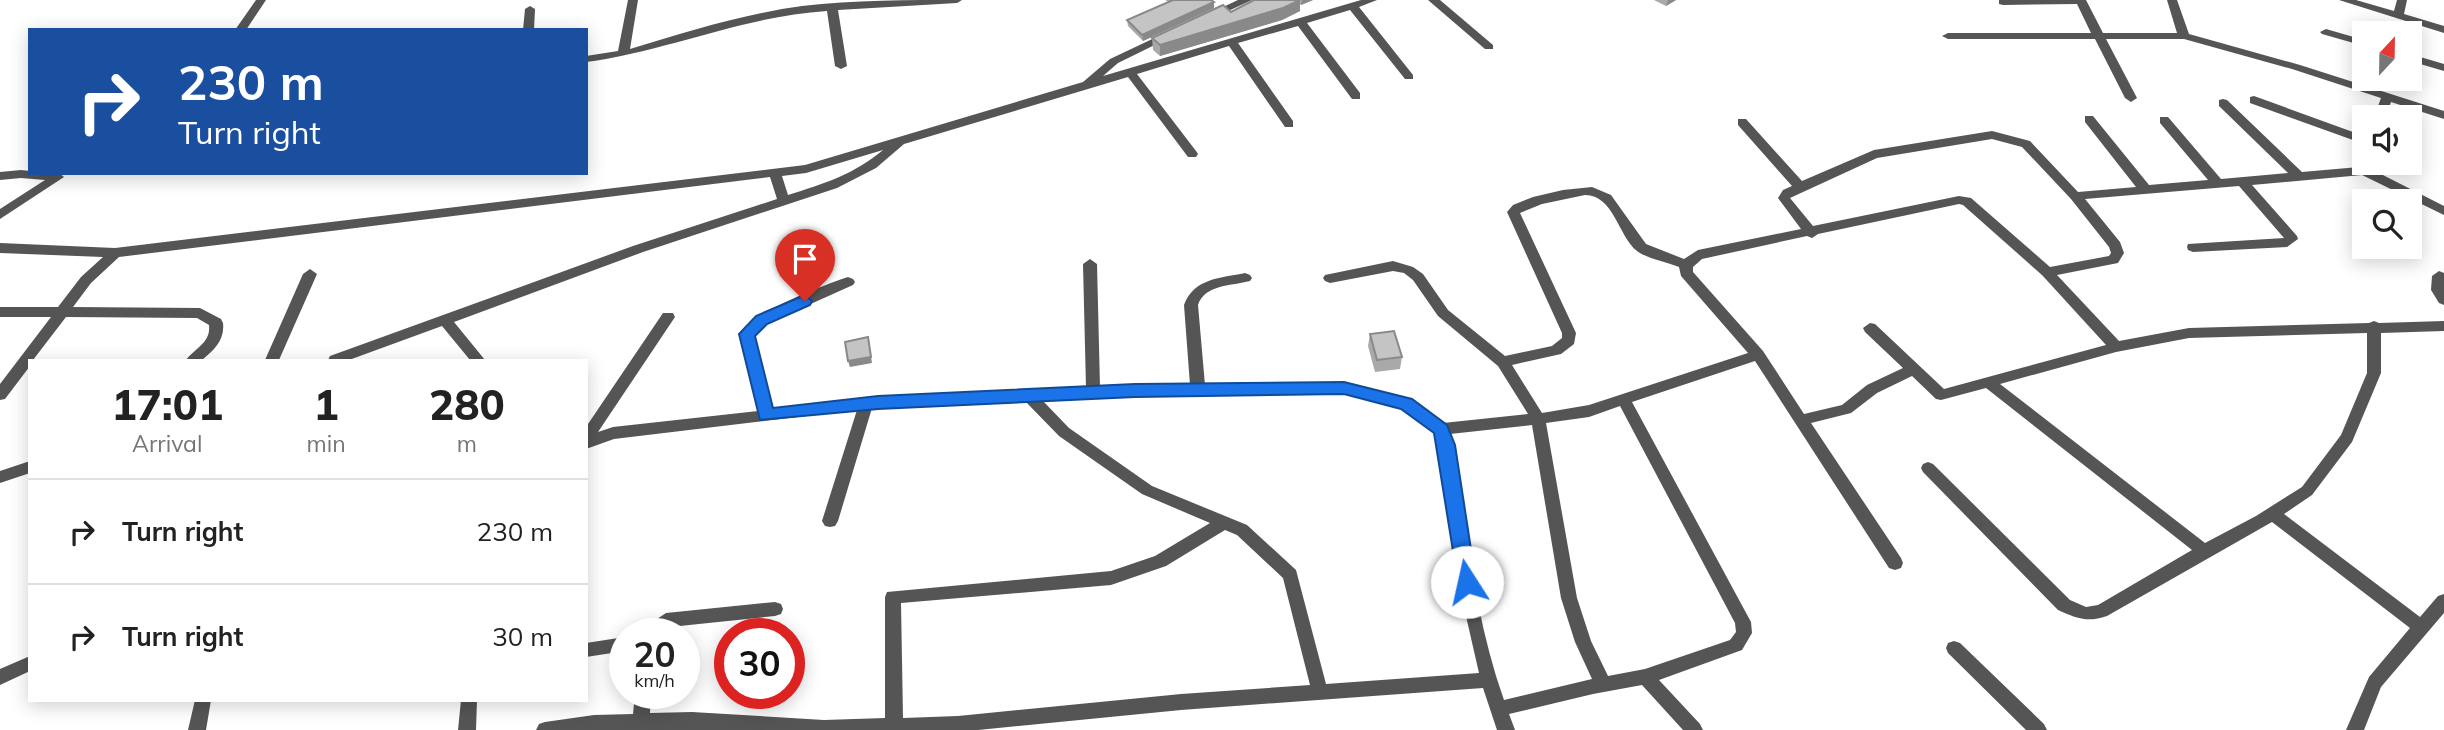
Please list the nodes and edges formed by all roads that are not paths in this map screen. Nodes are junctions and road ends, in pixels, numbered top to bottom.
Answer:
1 (261, 0) edge
2 (633, 0) edge
3 (957, 0) edge
4 (1247, 0) edge
5 (1372, 0) edge
6 (1433, 0) edge
7 (2172, 0) edge
8 (2344, 0) edge
9 (2402, 0) edge
10 (2080, 1) edge
11 (2003, 2) dead end
12 (824, 4) edge
13 (1352, 5) junction
14 (530, 9) dead end
15 (2398, 16) junction
16 (1299, 20) junction
17 (1194, 23) edge
18 (241, 28) edge
19 (528, 28) edge
20 (1182, 29) edge
21 (2444, 30) edge
22 (2326, 32) dead end
23 (2098, 34) junction
24 (1948, 36) dead end
25 (2185, 36) junction
26 (2352, 40) edge
27 (1231, 41) junction
28 (1489, 47) dead end
29 (623, 54) junction
30 (588, 59) edge
31 (2422, 61) edge
32 (841, 66) dead end
33 (2444, 68) edge
34 (1131, 73) junction
35 (1409, 77) dead end
36 (1085, 88) junction
37 (1356, 96) dead end
38 (2387, 97) junction
39 (2131, 98) dead end
40 (2254, 100) dead end
41 (2223, 103) dead end
42 (2385, 105) edge
43 (2444, 115) edge
44 (2090, 119) dead end
45 (2164, 120) dead end
46 (1742, 122) dead end
47 (1289, 124) dead end
48 (2352, 136) edge
49 (900, 141) junction
50 (1192, 154) dead end
51 (2352, 169) edge
52 (774, 173) junction
53 (28, 174) edge
54 (61, 175) edge
55 (2379, 175) edge
56 (0, 176) edge
57 (2299, 177) junction
58 (2243, 182) junction
59 (2218, 184) junction
60 (1800, 187) junction
61 (2146, 190) junction
62 (2075, 197) junction
63 (784, 201) junction
64 (2444, 211) edge
65 (0, 215) edge
66 (1812, 234) junction
67 (2193, 247) dead end
68 (0, 248) edge
69 (115, 253) junction
70 (1090, 264) dead end
71 (1686, 265) junction
72 (2047, 272) junction
73 (310, 274) dead end
74 (2439, 276) dead end
75 (1245, 278) dead end
76 (1330, 278) dead end
77 (848, 282) dead end
78 (2444, 300) edge
79 (0, 312) edge
80 (63, 312) junction
81 (668, 317) dead end
82 (445, 321) junction
83 (2374, 326) junction
84 (2444, 326) edge
85 (1870, 328) dead end
86 (2116, 347) junction
87 (1758, 355) junction
88 (194, 359) edge
89 (272, 359) edge
90 (338, 359) edge
91 (477, 359) edge
92 (1503, 362) junction
93 (1914, 369) junction
94 (1989, 383) junction
95 (1198, 390) junction
96 (1093, 393) junction
97 (0, 395) edge
98 (1028, 395) junction
99 (1624, 400) junction
100 (866, 404) junction
101 (766, 415) junction
102 (1538, 419) junction
103 (1802, 420) junction
104 (1441, 429) junction
105 (588, 438) edge
106 (588, 440) edge
107 (28, 468) edge
108 (1928, 468) dead end
109 (0, 477) edge
110 (2272, 513) junction
111 (830, 521) dead end
112 (1225, 522) junction
113 (2204, 551) junction
114 (1895, 563) dead end
115 (2444, 601) edge
116 (775, 609) dead end
117 (686, 618) edge
118 (2421, 627) junction
119 (609, 646) edge
120 (1954, 648) dead end
121 (588, 650) edge
122 (28, 664) edge
123 (0, 677) edge
124 (1645, 677) junction
125 (1486, 680) junction
126 (1603, 684) junction
127 (1320, 692) junction
128 (203, 702) edge
129 (470, 702) edge
130 (642, 709) edge
131 (1497, 709) junction
132 (641, 722) junction
133 (691, 725) edge
134 (894, 726) junction
135 (197, 730) edge
136 (467, 730) edge
137 (545, 730) edge
138 (1506, 730) edge
139 (1693, 730) edge
140 (2038, 730) edge
141 (2355, 730) edge

1 - 18 street
2 - 29 street
3 - 12 street
4 - 17 street
5 - 13 street
6 - 28 street
7 - 25 street
8 - 15 street
9 - 15 street
10 - 11 street
10 - 23 street
12 - 29 street
12 - 32 street
13 - 16 street
13 - 35 street
14 - 19 street
15 - 21 street
16 - 27 street
16 - 37 street
20 - 36 street
22 - 26 street
23 - 24 street
23 - 25 street
23 - 39 street
25 - 38 street
27 - 34 street
27 - 47 street
29 - 30 street
31 - 33 street
34 - 36 street
34 - 50 street
36 - 49 street
38 - 42 street
38 - 43 street
40 - 48 street
41 - 57 street
44 - 61 street
45 - 59 street
46 - 60 street
49 - 52 street
49 - 63 street
51 - 57 street
52 - 63 street
52 - 69 street
53 - 56 street
54 - 65 street
55 - 64 street
57 - 58 street
58 - 59 street
58 - 67 street
59 - 61 street
60 - 62 street
60 - 66 street
61 - 62 street
62 - 72 street
63 - 82 street
66 - 71 street
66 - 72 street
68 - 69 street
69 - 80 street
70 - 96 street
71 - 87 street
71 - 92 street
72 - 86 street
73 - 89 street
74 - 78 street
75 - 95 street
76 - 92 street
77 - 101 street
79 - 80 street
80 - 88 street
80 - 97 street
81 - 105 street
82 - 90 street
82 - 91 street
83 - 84 street
83 - 86 street
83 - 110 street
85 - 93 street
86 - 94 street
87 - 99 street
87 - 103 street
92 - 102 street
93 - 94 street
93 - 103 street
94 - 113 street
95 - 96 street
95 - 104 street
96 - 98 street
98 - 100 street
98 - 112 street
99 - 102 street
99 - 124 street
100 - 101 street
100 - 111 street
101 - 106 street
102 - 104 street
102 - 126 street
103 - 114 street
104 - 125 street
107 - 109 street
108 - 113 street
110 - 113 street
110 - 118 street
112 - 127 street
112 - 134 street
115 - 118 street
116 - 117 street
118 - 141 street
119 - 121 street
120 - 140 street
122 - 123 street
124 - 126 street
124 - 139 street
125 - 127 street
125 - 131 street
126 - 131 street
127 - 134 street
128 - 135 street
129 - 136 street
130 - 132 street
131 - 138 street
132 - 133 street
132 - 137 street
133 - 134 street

